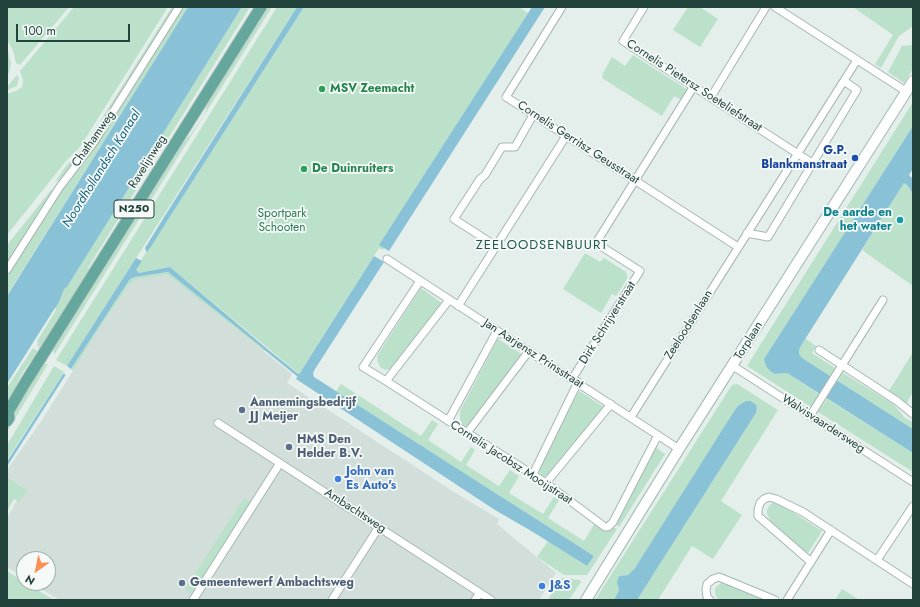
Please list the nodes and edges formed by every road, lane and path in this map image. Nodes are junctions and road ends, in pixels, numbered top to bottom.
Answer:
1 (179, 7) edge
2 (261, 7) edge
3 (562, 7) edge
4 (644, 7) edge
5 (766, 7) edge
6 (775, 7) edge
7 (857, 60) junction
8 (844, 81) junction
9 (913, 81) edge
10 (694, 86) junction
11 (906, 92) junction
12 (711, 97) junction
13 (533, 115) junction
14 (566, 136) junction
15 (798, 154) junction
16 (812, 163) junction
17 (636, 181) junction
18 (747, 233) junction
19 (496, 246) junction
20 (738, 247) junction
21 (387, 259) dead end
22 (7, 270) edge
23 (420, 281) junction
24 (449, 300) junction
25 (883, 300) dead end
26 (458, 306) junction
27 (497, 331) junction
28 (819, 350) dead end
29 (529, 351) junction
30 (842, 365) junction
31 (733, 366) junction
32 (386, 381) junction
33 (575, 381) junction
34 (611, 404) junction
35 (913, 414) edge
36 (7, 415) edge
37 (810, 416) junction
38 (631, 417) junction
39 (448, 421) junction
40 (218, 423) dead end
41 (467, 433) junction
42 (658, 435) junction
43 (680, 449) junction
44 (280, 463) junction
45 (533, 474) junction
46 (913, 482) edge
47 (546, 483) junction
48 (913, 506) edge
49 (379, 527) junction
50 (831, 530) junction
51 (878, 560) junction
52 (811, 562) junction
53 (913, 584) edge
54 (480, 593) junction
55 (193, 600) edge
56 (332, 600) edge
57 (475, 600) edge
58 (491, 600) edge
59 (586, 600) edge
60 (710, 600) edge
61 (774, 600) edge
62 (787, 600) edge

1 - 22 street, Chathamweg
2 - 36 main road, Ravelijnweg / N250
3 - 13 street, Cornelis Gerritsz Geusstraat
4 - 10 street, Cornelis Pietersz Soeteliefstraat
5 - 12 street
6 - 7 street
7 - 8 street, Zeeloodsenlaan
7 - 11 street
8 - 15 street, Zeeloodsenlaan
8 - 16 street
9 - 11 street, Torplaan
10 - 12 street, Cornelis Pietersz Soeteliefstraat
10 - 17 street
11 - 31 street, Torplaan
12 - 15 street, Cornelis Pietersz Soeteliefstraat
13 - 14 street, Cornelis Gerritsz Geusstraat
13 - 19 street
14 - 17 street, Cornelis Gerritsz Geusstraat
14 - 19 street
15 - 16 street
15 - 18 street, Zeeloodsenlaan
16 - 18 street
17 - 20 street, Cornelis Gerritsz Geusstraat
17 - 33 street, Dirk Schrijverstraat
18 - 20 street, Zeeloodsenlaan
19 - 26 street
20 - 38 street, Zeeloodsenlaan
21 - 23 street, Jan Aarjensz Prinsstraat
23 - 24 street, Jan Aarjensz Prinsstraat
23 - 32 street, Cornelis Jacobsz Mooijstraat
24 - 26 street, Jan Aarjensz Prinsstraat
24 - 32 street
25 - 30 street
26 - 27 street, Jan Aarjensz Prinsstraat
27 - 29 street, Jan Aarjensz Prinsstraat
27 - 39 street
28 - 30 street
29 - 33 street, Jan Aarjensz Prinsstraat
29 - 41 street
30 - 35 street
30 - 37 street
31 - 37 street, Walvisvaardersweg
31 - 43 street, Torplaan
32 - 39 street, Cornelis Jacobsz Mooijstraat
33 - 34 street, Jan Aarjensz Prinsstraat
33 - 45 street
34 - 38 street, Jan Aarjensz Prinsstraat
34 - 47 street
37 - 46 street, Walvisvaardersweg
38 - 42 street, Jan Aarjensz Prinsstraat
39 - 41 street, Cornelis Jacobsz Mooijstraat
40 - 44 street, Ambachtsweg
41 - 45 street, Cornelis Jacobsz Mooijstraat
42 - 43 street, Jan Aarjensz Prinsstraat
42 - 47 street, Cornelis Jacobsz Mooijstraat
43 - 59 street, Torplaan
44 - 49 street, Ambachtsweg
44 - 55 street
45 - 47 street, Cornelis Jacobsz Mooijstraat
48 - 51 street
49 - 54 street, Ambachtsweg
49 - 56 street
50 - 51 street
50 - 52 street
50 - 52 street
51 - 53 street
52 - 62 street
54 - 57 street
54 - 58 street, Ambachtsweg
60 - 61 street

